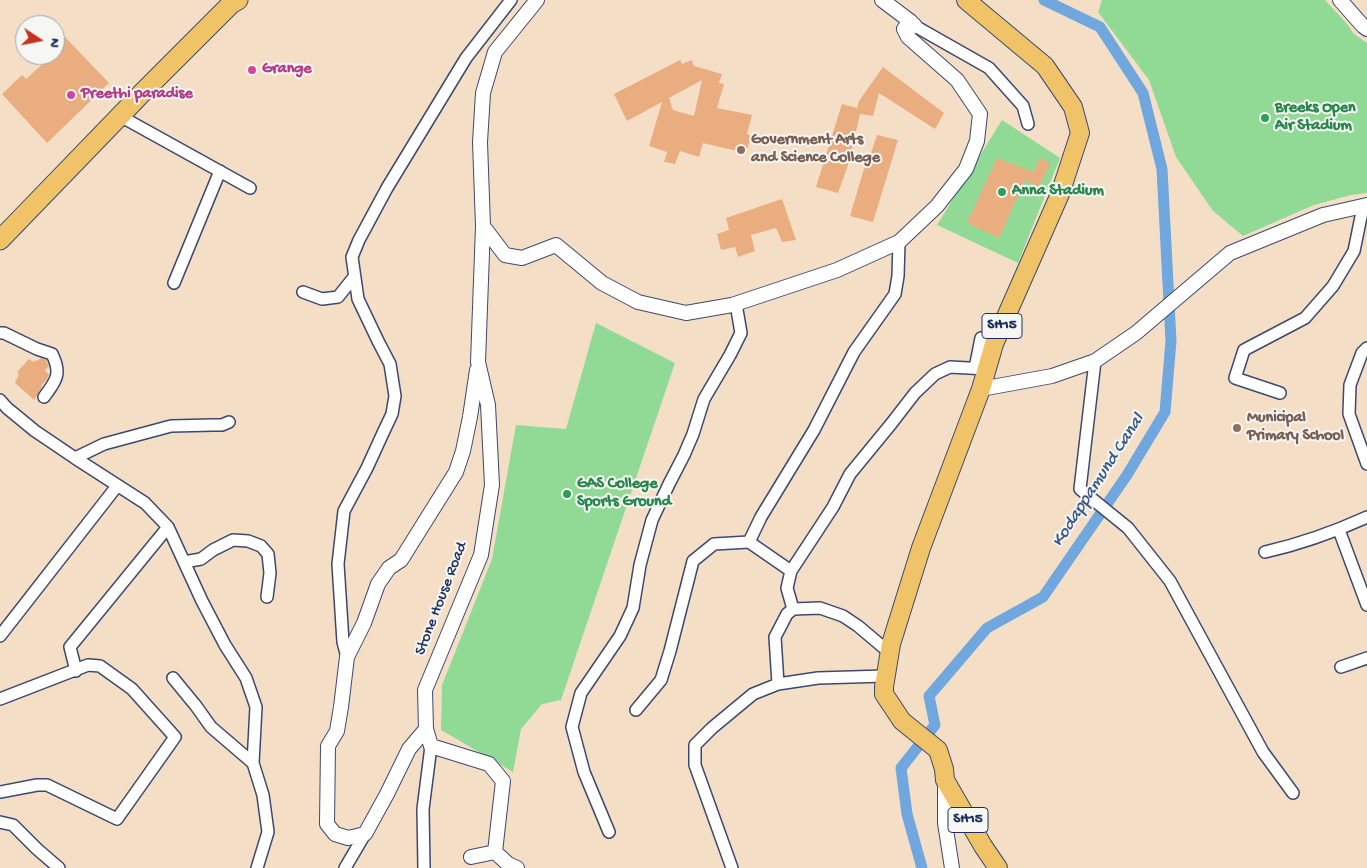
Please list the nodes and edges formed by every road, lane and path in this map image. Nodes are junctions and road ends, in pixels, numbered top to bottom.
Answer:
1 (238, 0) edge
2 (511, 0) edge
3 (536, 0) edge
4 (882, 0) edge
5 (966, 0) edge
6 (1340, 0) edge
7 (913, 24) junction
8 (1367, 29) edge
9 (120, 116) junction
10 (1028, 124) dead end
11 (220, 171) junction
12 (250, 188) dead end
13 (1365, 206) edge
14 (484, 226) junction
15 (0, 240) edge
16 (899, 242) junction
17 (354, 277) junction
18 (174, 283) dead end
19 (303, 292) dead end
20 (736, 304) junction
21 (0, 333) edge
22 (981, 338) dead end
23 (1367, 348) edge
24 (1094, 361) junction
25 (478, 362) junction
26 (981, 368) junction
27 (981, 388) junction
28 (1280, 393) dead end
29 (44, 397) dead end
30 (0, 400) edge
31 (229, 422) dead end
32 (75, 458) junction
33 (1367, 464) edge
34 (117, 486) junction
35 (1367, 517) edge
36 (168, 527) junction
37 (1339, 530) junction
38 (749, 542) junction
39 (1265, 552) dead end
40 (184, 562) junction
41 (791, 571) junction
42 (267, 597) dead end
43 (1367, 606) edge
44 (793, 609) junction
45 (0, 636) edge
46 (890, 653) junction
47 (348, 657) junction
48 (1367, 658) edge
49 (1341, 667) dead end
50 (76, 671) junction
51 (173, 678) dead end
52 (778, 684) junction
53 (885, 685) junction
54 (0, 699) edge
55 (636, 710) dead end
56 (426, 729) junction
57 (431, 746) junction
58 (252, 763) junction
59 (944, 775) junction
60 (0, 792) edge
61 (1293, 792) dead end
62 (0, 822) edge
63 (608, 832) dead end
64 (365, 834) junction
65 (495, 852) junction
66 (471, 856) dead end
67 (59, 868) edge
68 (257, 868) edge
69 (345, 868) edge
70 (424, 868) edge
71 (517, 868) edge
72 (732, 868) edge
73 (952, 868) edge
74 (998, 868) edge

1 - 9 highway
2 - 17 street
3 - 14 street, Stone House Road
4 - 7 street
5 - 26 main road, SH15
6 - 8 street
7 - 10 street
7 - 16 street
9 - 11 street
9 - 15 highway
11 - 12 street
11 - 18 street
13 - 24 street
13 - 28 street
14 - 20 street
14 - 25 street, Stone House Road
16 - 20 street
16 - 38 street
17 - 19 street
17 - 47 street
20 - 63 street
21 - 29 street
22 - 26 street
23 - 33 street
24 - 27 street
24 - 61 street
25 - 47 street
25 - 56 street, Stone House Road
26 - 27 main road, SH15
26 - 41 street
27 - 46 main road, SH15
30 - 32 street
31 - 32 street
32 - 34 street
34 - 36 street
34 - 45 street
35 - 37 street
36 - 40 street
36 - 50 street
37 - 39 street
37 - 43 street
38 - 41 street
38 - 55 street
40 - 42 street
40 - 58 street
41 - 44 street
44 - 46 street
44 - 52 street
46 - 53 main road, SH15
47 - 64 street
48 - 49 street
50 - 54 street
50 - 60 street
51 - 58 street
52 - 53 street
52 - 72 street
53 - 59 main road, SH15
56 - 57 street, Stone House Road
56 - 64 street
57 - 65 street
57 - 70 street
58 - 68 street
59 - 73 street
59 - 74 main road, SH15
62 - 67 street
64 - 69 street
65 - 66 street
65 - 71 street

